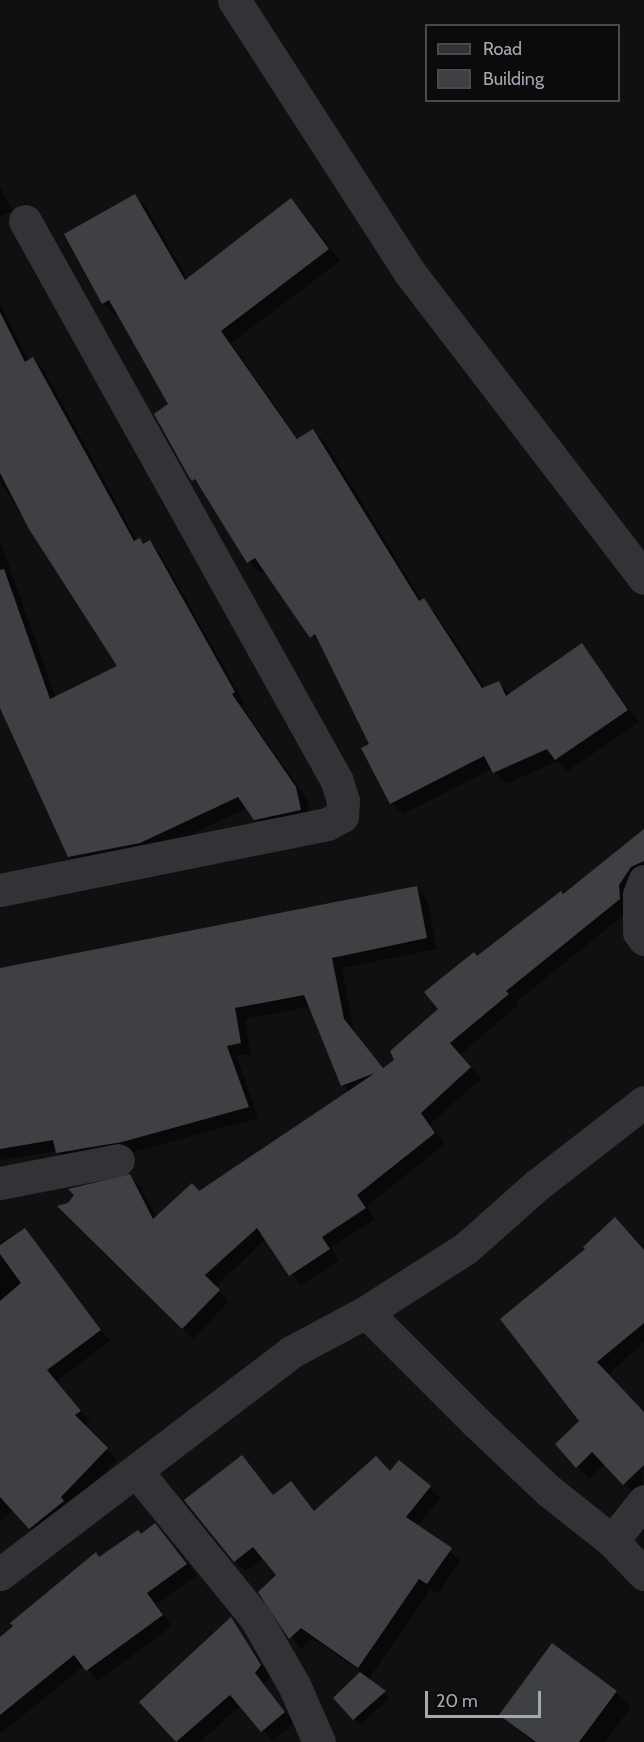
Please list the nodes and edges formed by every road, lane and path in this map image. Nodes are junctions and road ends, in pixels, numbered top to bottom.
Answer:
1 (234, 0) edge
2 (25, 221) dead end
3 (644, 578) edge
4 (644, 881) edge
5 (1, 887) edge
6 (644, 939) edge
7 (644, 1102) edge
8 (118, 1160) dead end
9 (0, 1183) edge
10 (366, 1312) junction
11 (137, 1472) junction
12 (644, 1501) edge
13 (612, 1541) junction
14 (0, 1574) edge
15 (644, 1575) edge
16 (319, 1742) edge

1 - 3 street
2 - 5 street
4 - 6 street
7 - 10 street
8 - 9 street
10 - 11 street
10 - 13 street
11 - 14 street
11 - 16 street
12 - 13 street
13 - 15 street

